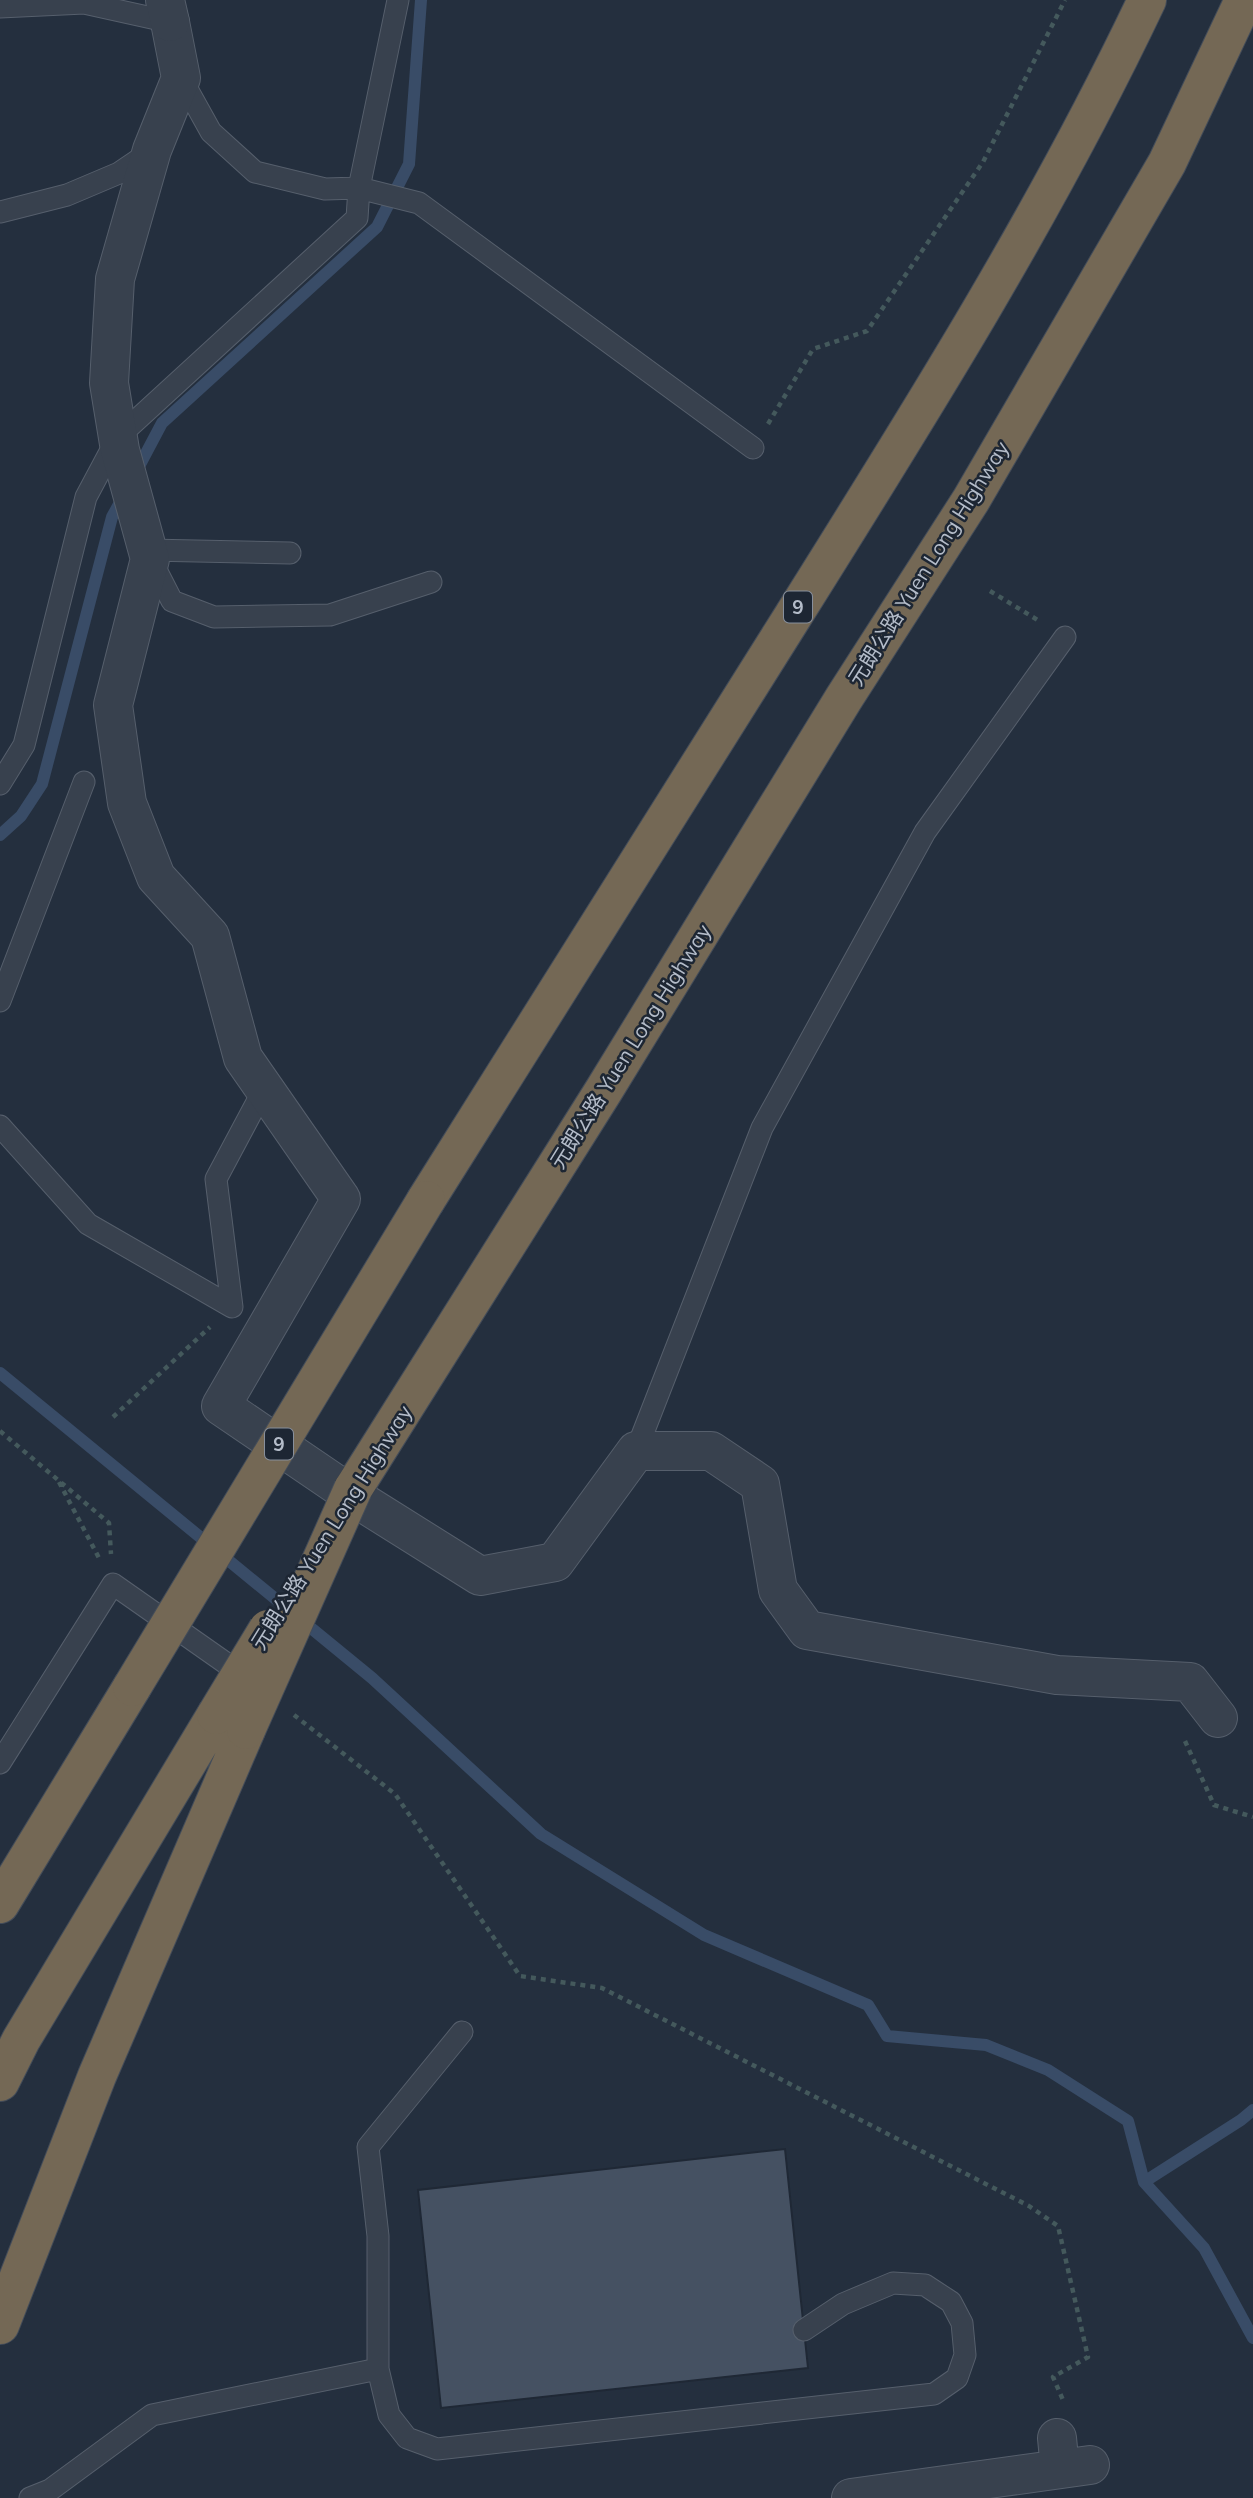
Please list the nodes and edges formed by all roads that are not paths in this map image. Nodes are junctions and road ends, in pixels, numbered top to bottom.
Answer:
1 (398, 0) edge
2 (1147, 0) edge
3 (1244, 0) edge
4 (0, 6) edge
5 (167, 11) edge
6 (181, 78) junction
7 (152, 150) junction
8 (359, 187) junction
9 (0, 212) edge
10 (119, 443) junction
11 (753, 448) road end
12 (290, 553) dead end
13 (149, 554) junction
14 (431, 582) dead end
15 (1065, 636) road end
16 (84, 782) dead end
17 (0, 784) edge
18 (0, 1001) edge
19 (264, 1089) junction
20 (0, 1126) edge
21 (636, 1451) junction
22 (254, 1684) road end
23 (1218, 1718) dead end
24 (231, 1722) junction
25 (0, 1763) edge
26 (0, 1904) edge
27 (462, 2032) dead end
28 (0, 2082) edge
29 (0, 2325) edge
30 (804, 2330) dead end
31 (378, 2369) junction
32 (1068, 2443) road end
33 (30, 2498) edge
34 (851, 2498) edge

1 - 8 lane
2 - 26 highway, 9, bridge
3 - 24 highway, 元朗公路 Yuen Long Highway, bridge
4 - 5 lane
5 - 6 street
6 - 7 street
6 - 8 lane
7 - 9 lane
7 - 10 street
8 - 10 lane
8 - 11 lane
10 - 13 street
10 - 17 lane
12 - 13 lane
13 - 14 lane
13 - 19 street
15 - 21 lane
16 - 18 lane
19 - 20 lane
19 - 21 street
21 - 23 street
22 - 25 lane
24 - 28 highway
24 - 29 highway
27 - 31 lane
30 - 31 lane
31 - 33 lane
32 - 34 street

